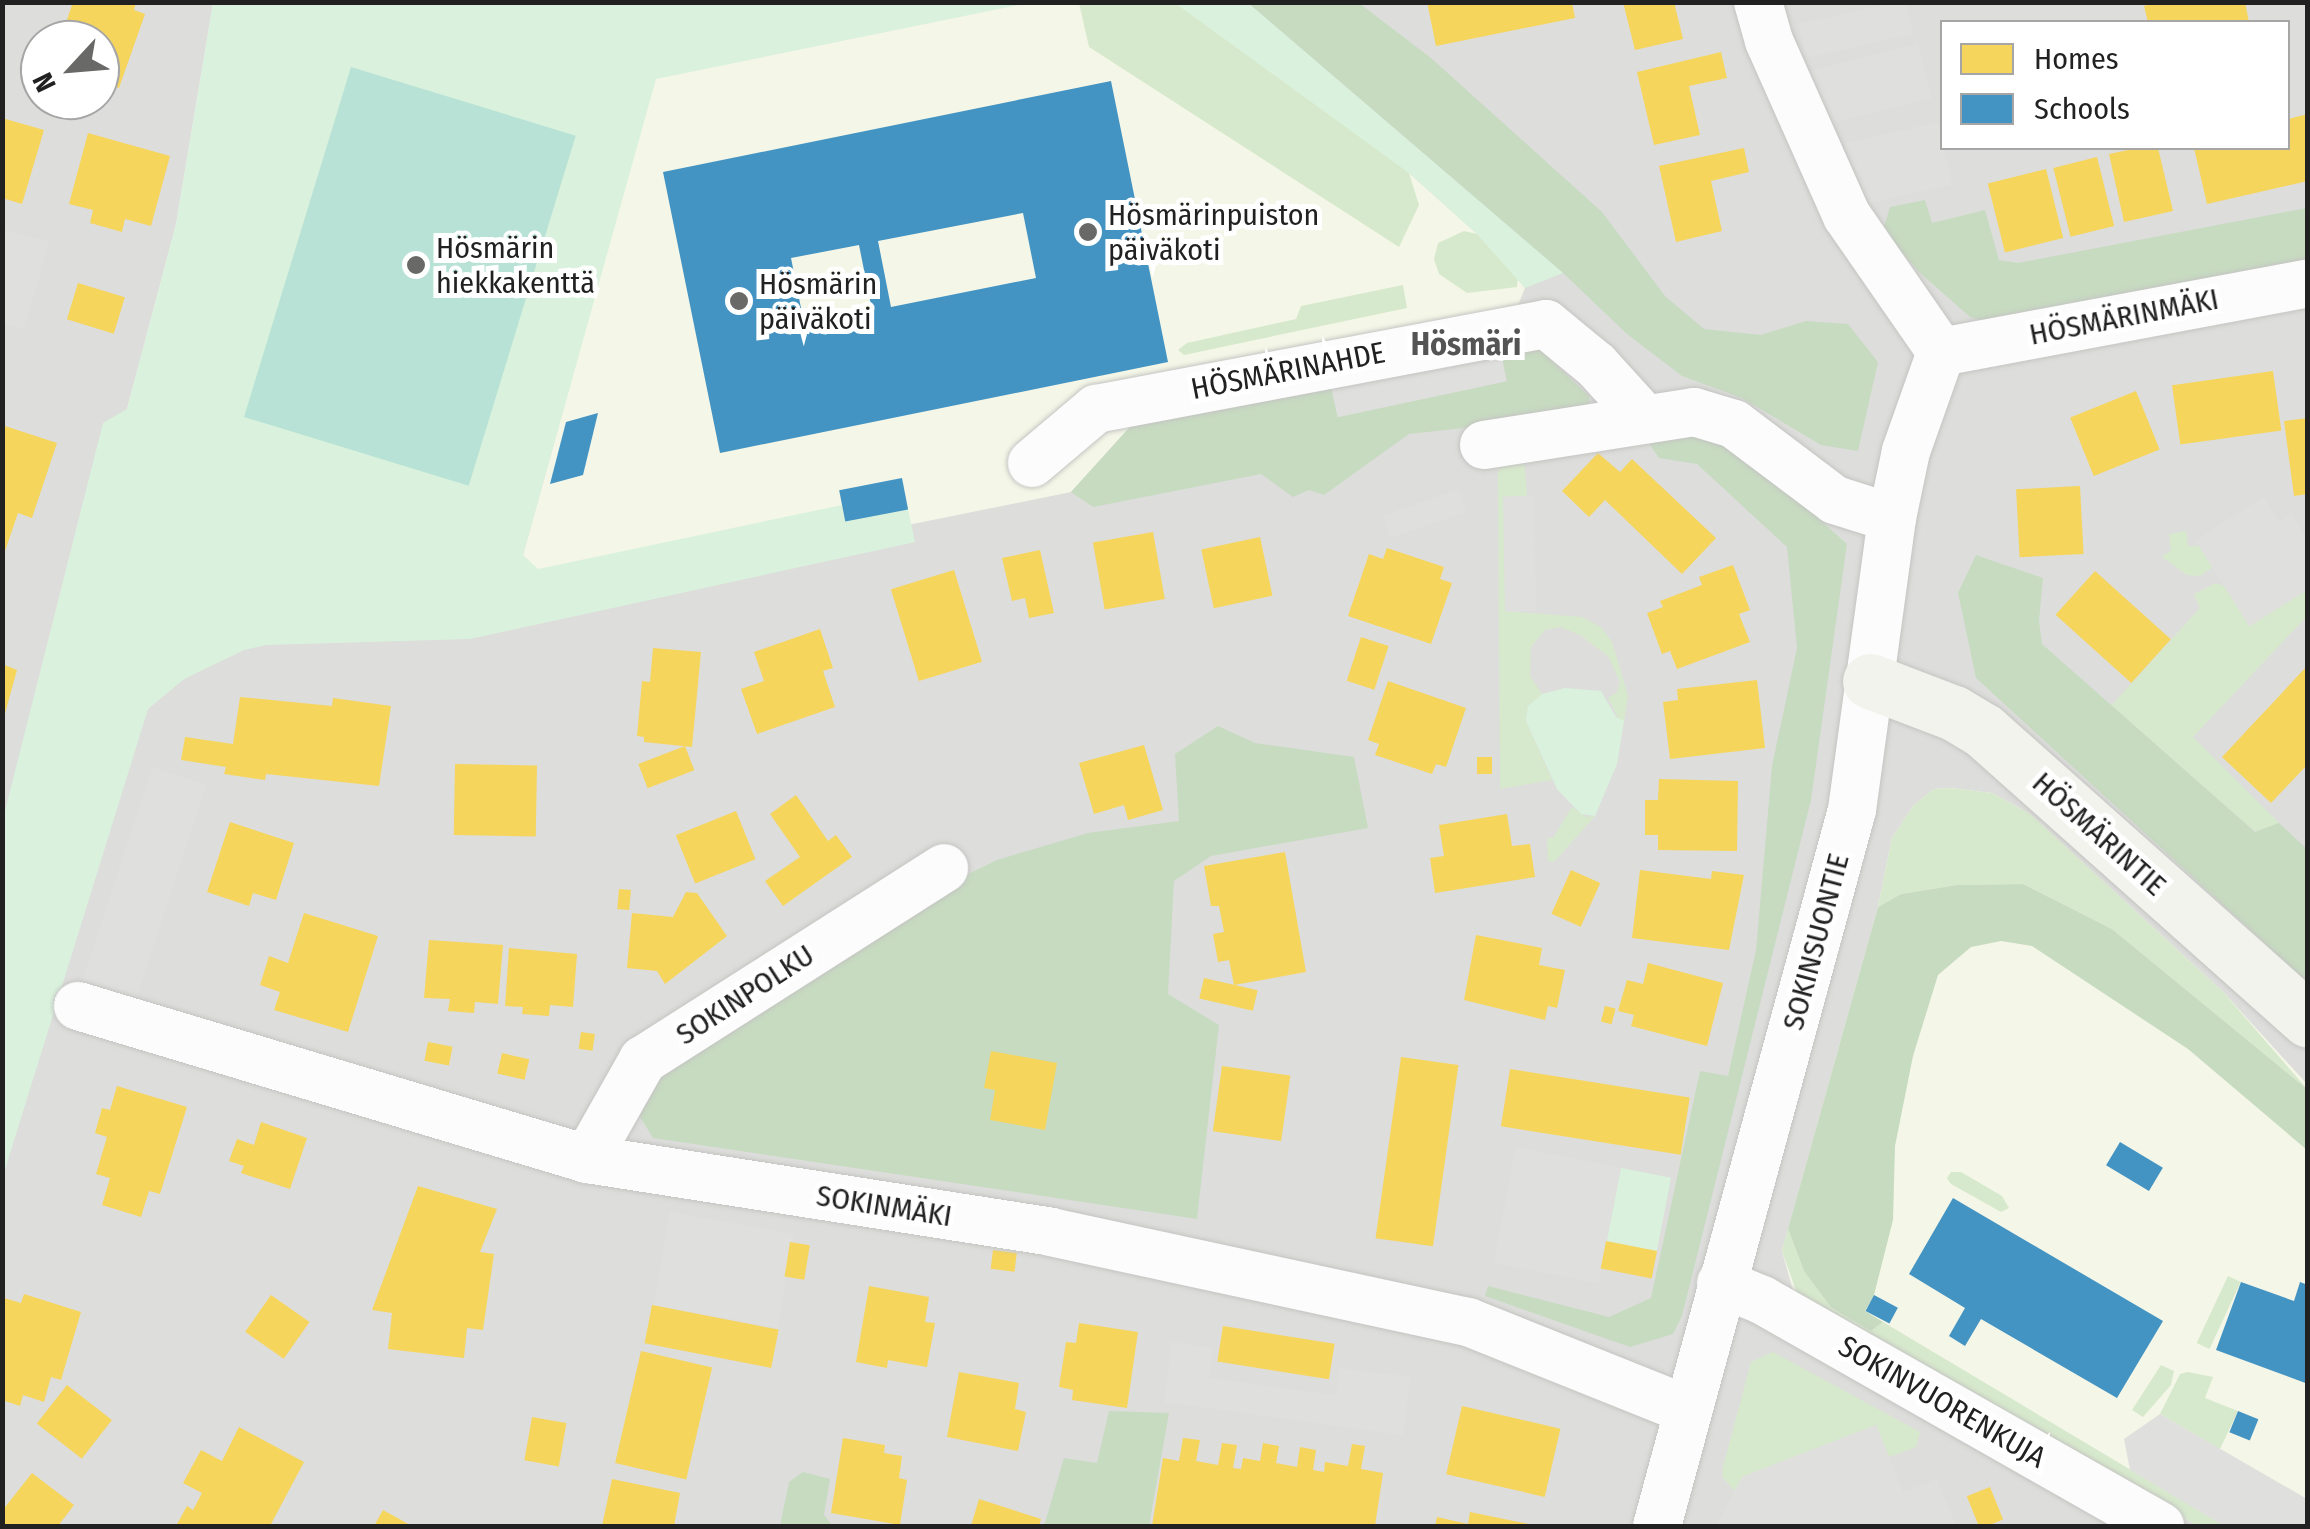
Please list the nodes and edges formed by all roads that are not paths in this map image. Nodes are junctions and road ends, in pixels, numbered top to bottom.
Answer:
1 (1758, 2) edge
2 (2308, 283) edge
3 (1941, 352) junction
4 (1644, 418) junction
5 (1484, 445) dead end
6 (1032, 463) dead end
7 (1892, 518) junction
8 (1870, 681) junction
9 (944, 868) dead end
10 (78, 1006) dead end
11 (2308, 1020) edge
12 (587, 1160) junction
13 (1721, 1282) junction
14 (1688, 1410) junction
15 (1657, 1526) edge
16 (2160, 1526) edge

1 - 3 street
2 - 3 street, HÖSMÄRINMÄKI
3 - 7 street, SOKINSUONTIE
4 - 5 street
4 - 6 street, HÖSMÄRINAHDE
4 - 7 street
7 - 8 street, SOKINSUONTIE
8 - 11 street, HÖSMÄRINTIE
8 - 13 street, SOKINSUONTIE
9 - 12 street, SOKINPOLKU
10 - 12 street, SOKINMÄKI
12 - 14 street, SOKINMÄKI
13 - 14 street, SOKINSUONTIE
13 - 16 street, SOKINVUORENKUJA
14 - 15 street, SOKINSUONTIE

